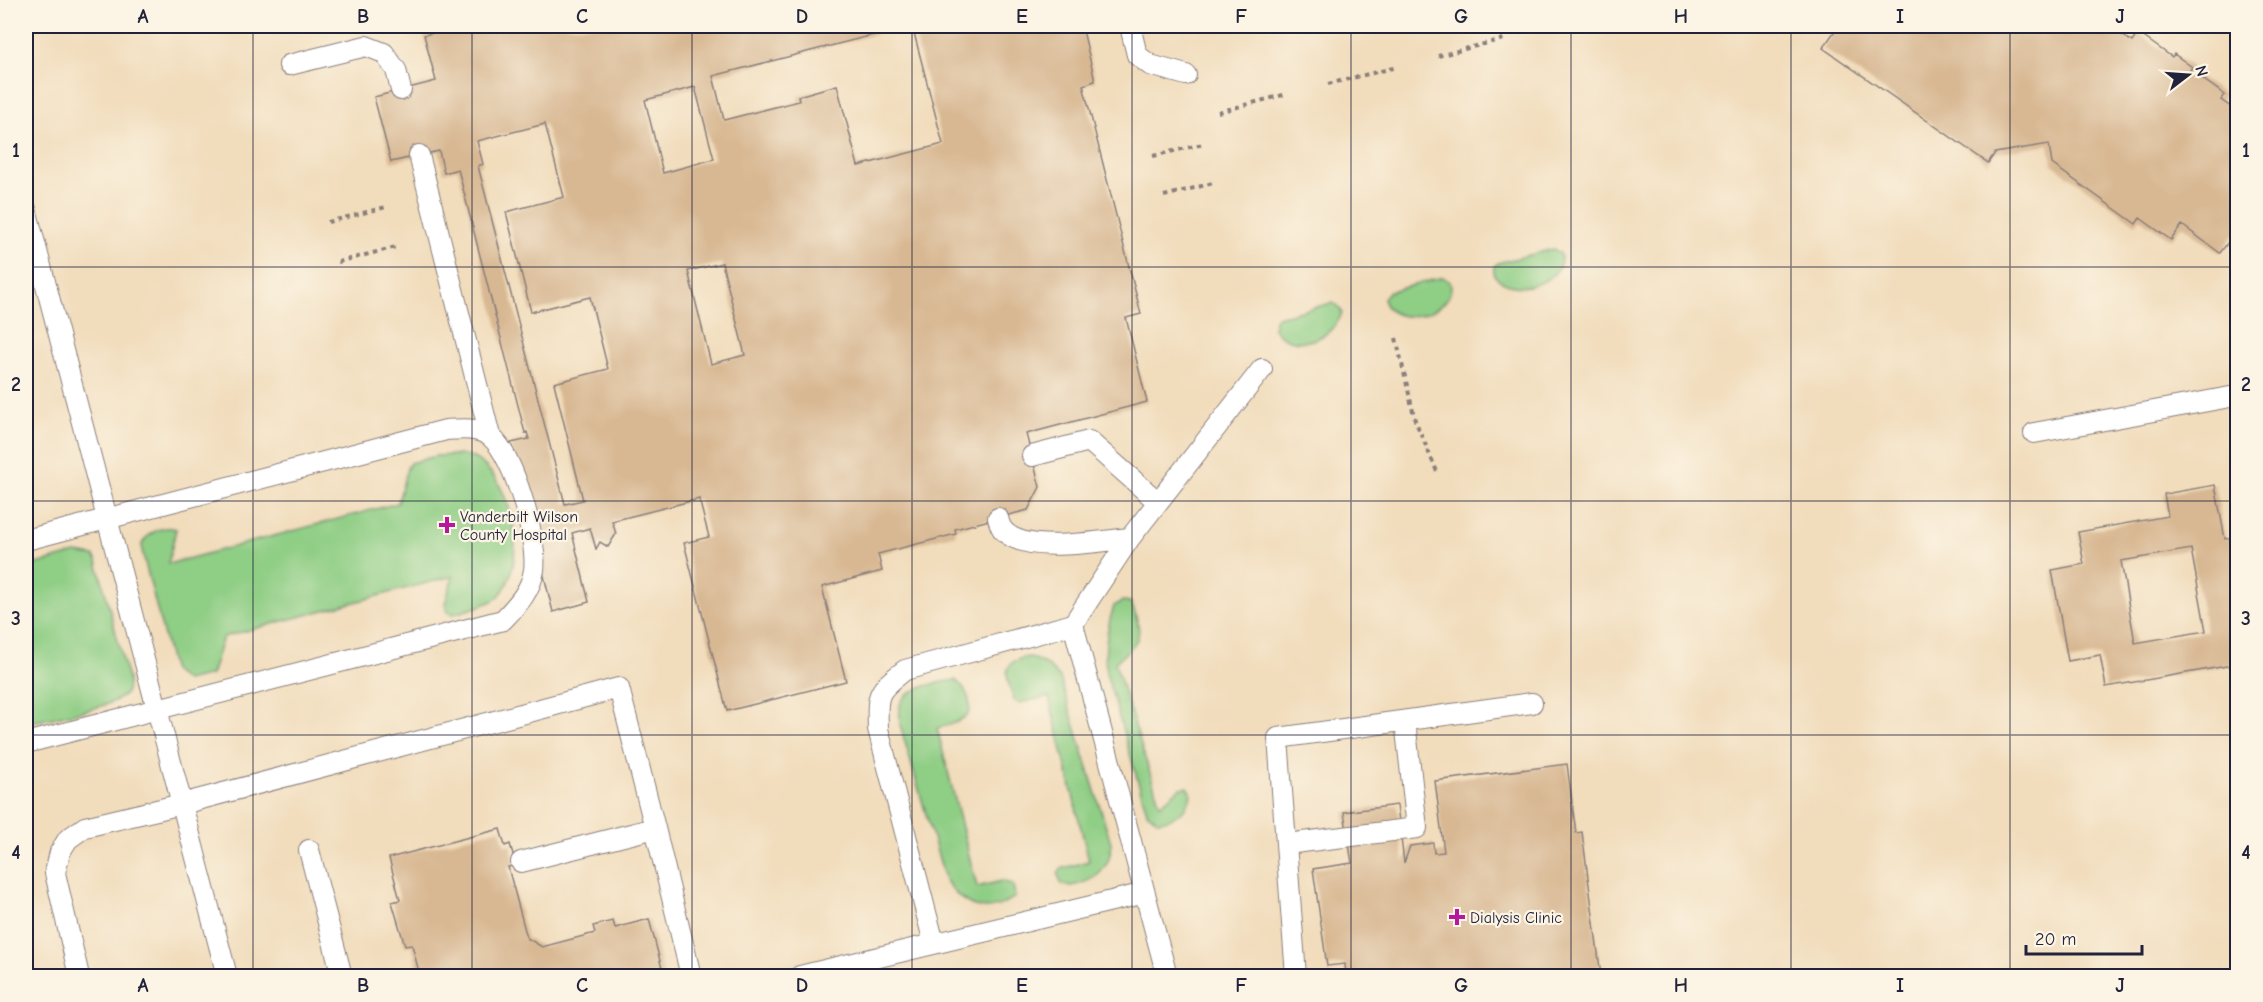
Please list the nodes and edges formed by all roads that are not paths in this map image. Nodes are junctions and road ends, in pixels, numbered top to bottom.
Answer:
1 (1130, 26) edge
2 (289, 65) dead end
3 (1186, 75) dead end
4 (401, 90) dead end
5 (418, 155) dead end
6 (26, 209) edge
7 (1262, 369) dead end
8 (2238, 398) edge
9 (2034, 433) dead end
10 (490, 436) junction
11 (1032, 456) dead end
12 (1158, 502) junction
13 (107, 518) junction
14 (998, 518) dead end
15 (1130, 538) junction
16 (26, 540) edge
17 (1072, 624) junction
18 (1532, 703) dead end
19 (157, 709) junction
20 (1405, 721) junction
21 (26, 743) edge
22 (182, 804) junction
23 (655, 828) junction
24 (1286, 844) junction
25 (309, 850) dead end
26 (521, 862) dead end
27 (1145, 893) junction
28 (934, 943) junction
29 (79, 976) edge
30 (227, 976) edge
31 (342, 976) edge
32 (691, 976) edge
33 (800, 976) edge
34 (1167, 976) edge
35 (1296, 976) edge

1 - 3 lane
2 - 4 lane
5 - 10 lane
6 - 13 lane
7 - 12 lane
8 - 9 lane
10 - 13 lane
10 - 19 lane
11 - 12 lane
12 - 15 lane
13 - 16 lane
13 - 19 lane
14 - 15 lane
15 - 17 lane
17 - 27 lane
17 - 28 lane
18 - 20 lane
19 - 21 lane
19 - 22 lane
20 - 24 lane
20 - 24 lane
22 - 23 lane
22 - 29 lane
22 - 30 lane
23 - 26 lane
23 - 32 lane
24 - 35 lane
25 - 31 lane
27 - 28 lane
27 - 34 lane
28 - 33 lane

